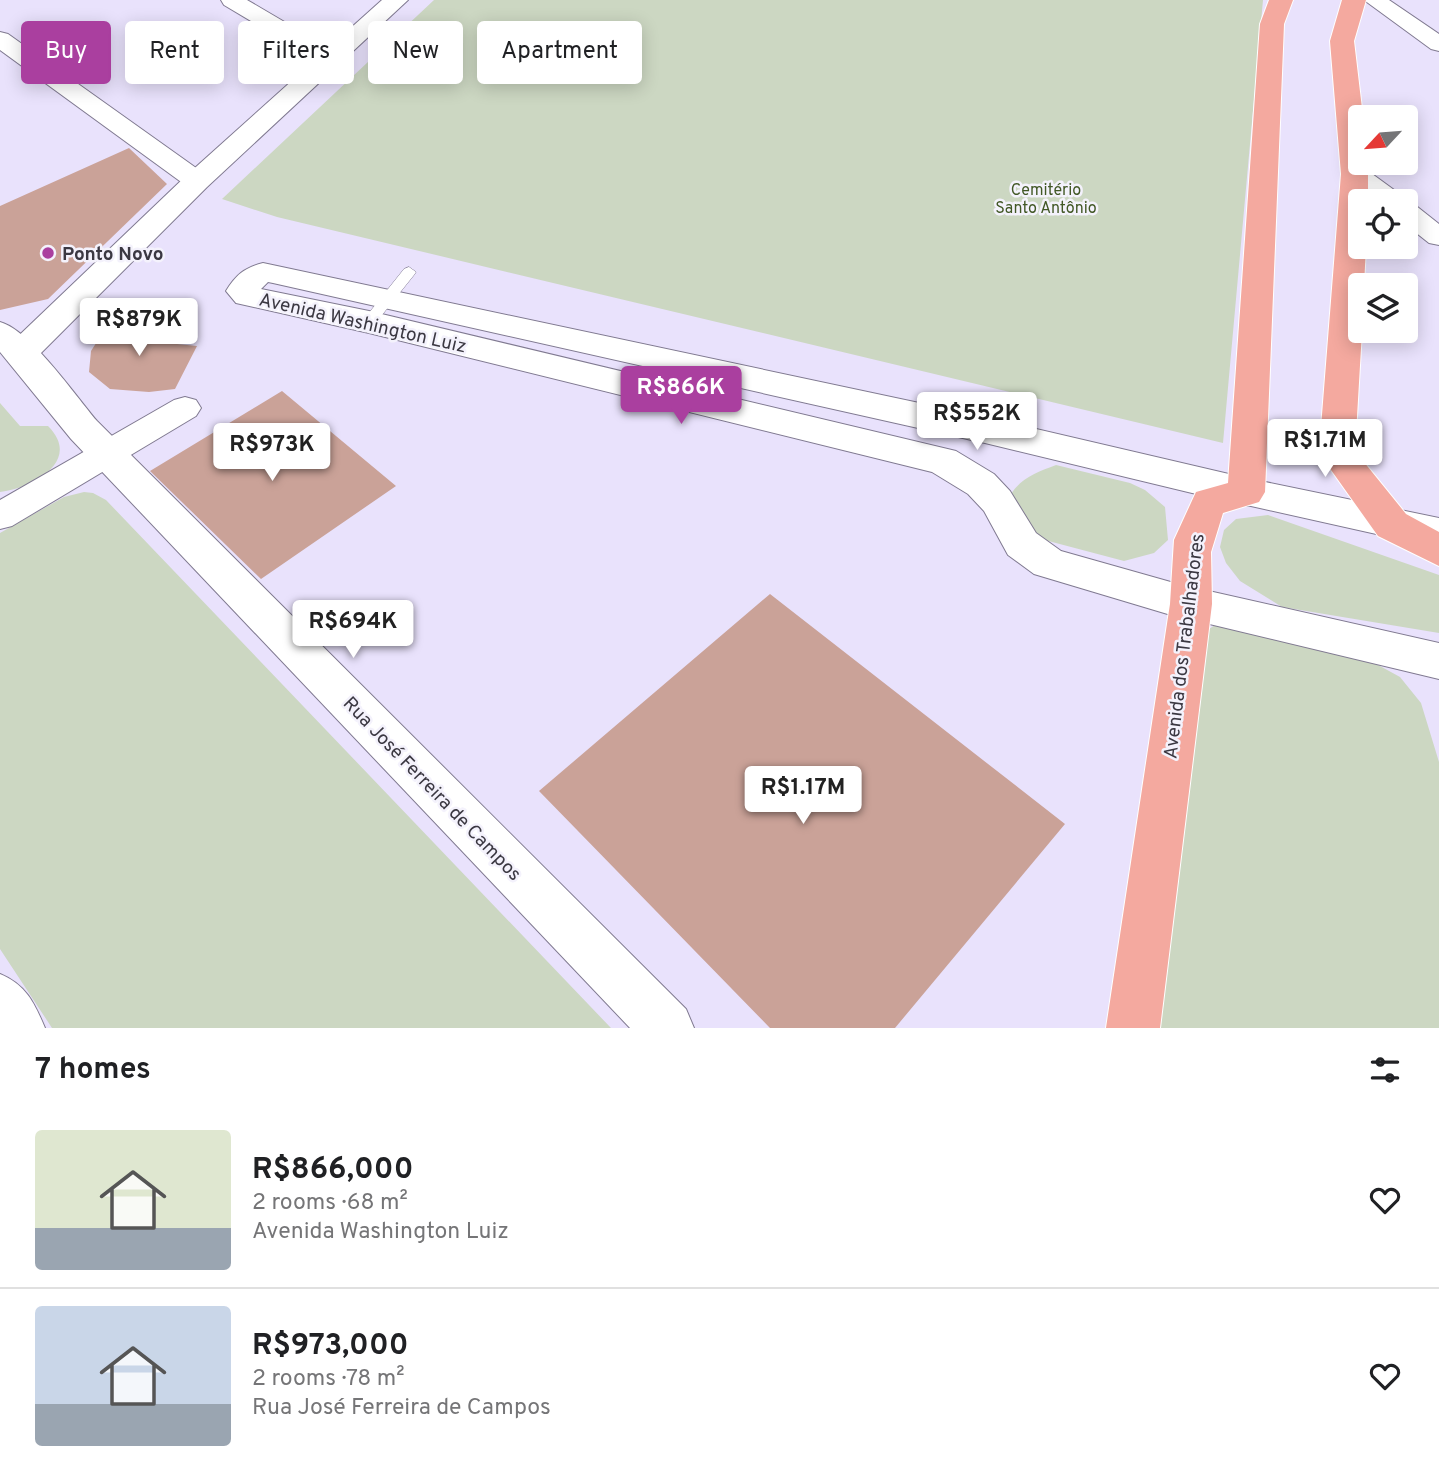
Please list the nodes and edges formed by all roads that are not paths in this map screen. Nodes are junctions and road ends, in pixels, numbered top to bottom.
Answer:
1 (232, 0) edge
2 (396, 0) edge
3 (1281, 0) edge
4 (1354, 0) edge
5 (1375, 0) edge
6 (267, 21) edge
7 (354, 38) edge
8 (0, 39) edge
9 (1439, 44) edge
10 (21, 55) edge
11 (21, 57) edge
12 (0, 65) edge
13 (62, 84) edge
14 (304, 84) edge
15 (1348, 105) edge
16 (1355, 175) edge
17 (1356, 175) edge
18 (197, 181) junction
19 (1376, 189) edge
20 (1418, 221) edge
21 (1439, 237) edge
22 (389, 297) dead end
23 (10, 343) edge
24 (634, 369) junction
25 (185, 408) dead end
26 (956, 424) junction
27 (108, 455) junction
28 (943, 461) junction
29 (1246, 492) junction
30 (0, 516) edge
31 (1392, 525) junction
32 (1439, 533) edge
33 (1439, 550) edge
34 (1191, 604) junction
35 (1439, 661) edge
36 (0, 1000) edge
37 (18, 1028) edge
38 (667, 1028) edge
39 (1133, 1028) edge

1 - 6 street
2 - 7 street
3 - 29 main road
4 - 15 main road
5 - 9 street
8 - 10 street
11 - 12 street
13 - 18 street
14 - 18 street
16 - 31 main road
17 - 19 street
18 - 23 street
20 - 21 street
22 - 24 street, Avenida Washington Luiz
23 - 27 street, Rua José Ferreira de Campos
24 - 26 street, Avenida Washington Luiz
24 - 28 street, Avenida Washington Luiz
25 - 27 street
26 - 28 street
26 - 29 street, Avenida Washington Luiz
27 - 30 street
27 - 38 street, Rua José Ferreira de Campos
28 - 34 street, Avenida Washington Luiz
29 - 31 street, Avenida Washington Luiz
29 - 34 main road, Avenida dos Trabalhadores
31 - 32 street, Avenida Washington Luiz
31 - 33 main road
34 - 35 street, Avenida Washington Luiz
34 - 39 main road, Avenida dos Trabalhadores
36 - 37 street

